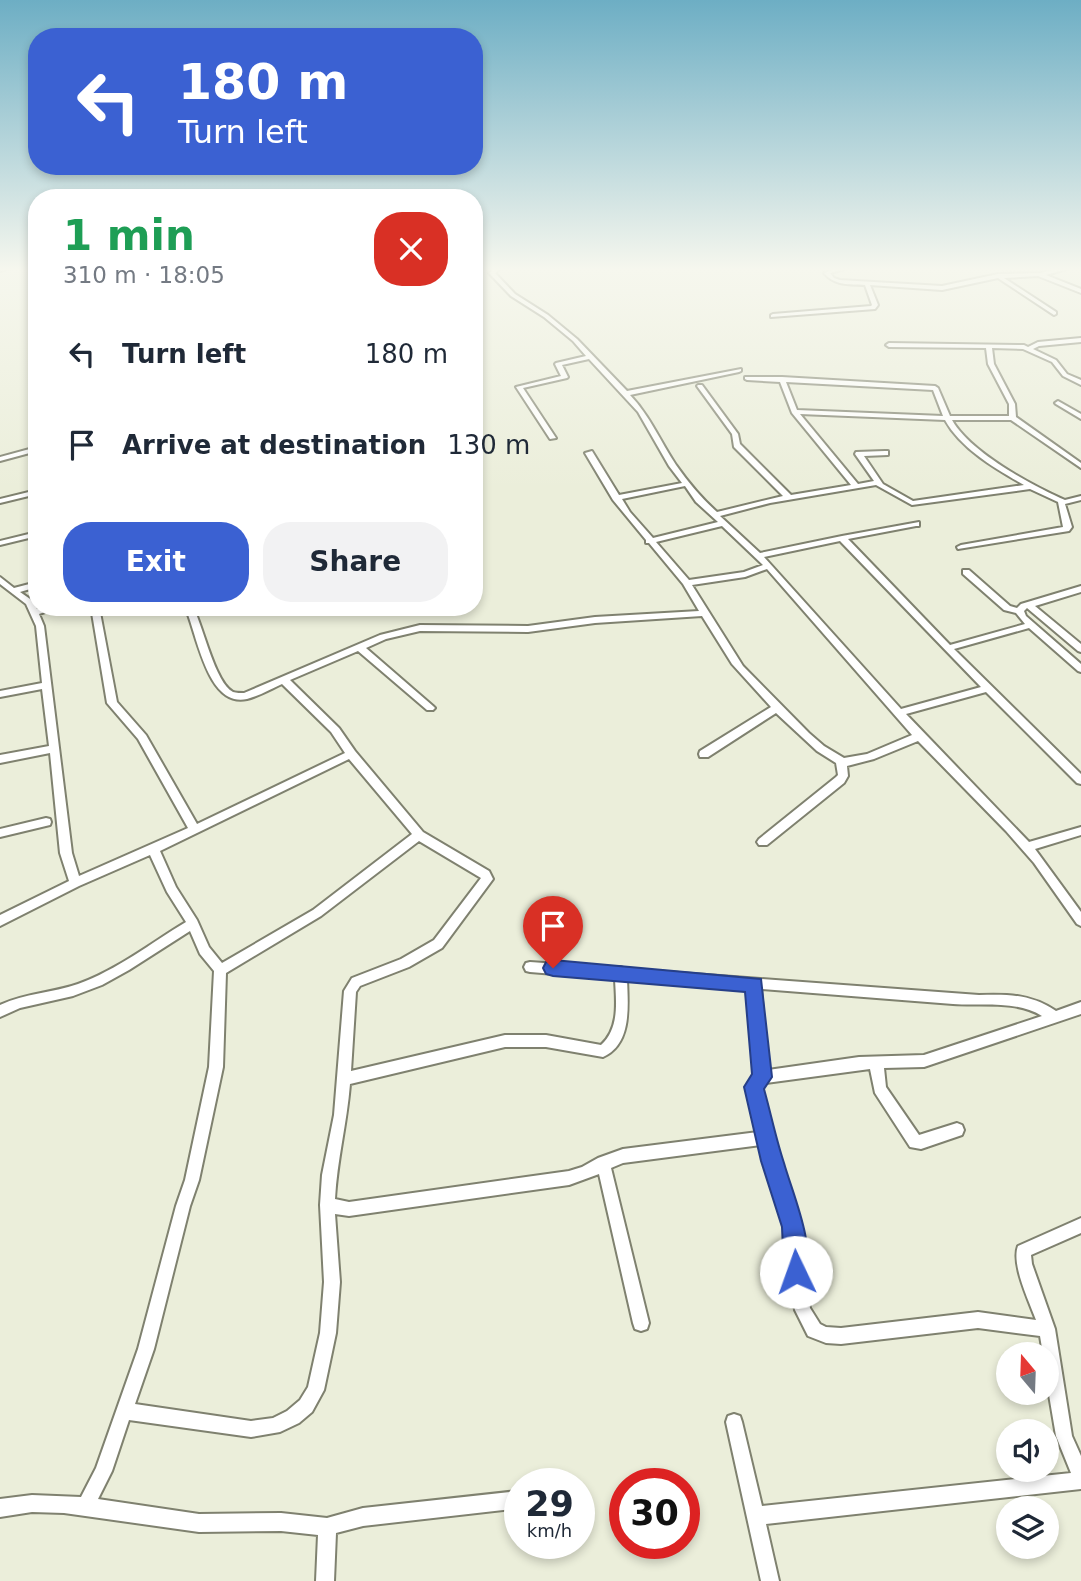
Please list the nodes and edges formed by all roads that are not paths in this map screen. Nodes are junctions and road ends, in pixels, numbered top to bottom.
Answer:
1 (576, 341) edge
2 (1073, 341) edge
3 (890, 345) dead end
4 (989, 346) junction
5 (1029, 349) junction
6 (588, 357) junction
7 (739, 370) dead end
8 (747, 377) dead end
9 (782, 379) junction
10 (1081, 383) edge
11 (700, 386) dead end
12 (624, 394) junction
13 (1058, 403) dead end
14 (794, 412) junction
15 (1081, 417) edge
16 (947, 418) junction
17 (1013, 418) junction
18 (552, 438) dead end
19 (28, 451) edge
20 (589, 453) dead end
21 (884, 453) dead end
22 (0, 459) edge
23 (1081, 466) edge
24 (686, 484) junction
25 (880, 484) junction
26 (856, 486) junction
27 (1029, 487) junction
28 (28, 494) edge
29 (616, 498) junction
30 (789, 498) junction
31 (1081, 498) edge
32 (0, 500) edge
33 (1062, 501) junction
34 (715, 515) junction
35 (723, 523) junction
36 (916, 524) dead end
37 (1068, 527) junction
38 (1081, 531) edge
39 (28, 536) edge
40 (842, 538) junction
41 (649, 541) junction
42 (0, 542) edge
43 (961, 547) dead end
44 (759, 556) junction
45 (769, 566) junction
46 (966, 572) dead end
47 (0, 580) edge
48 (687, 583) junction
49 (28, 586) edge
50 (1081, 589) edge
51 (13, 590) junction
52 (28, 601) edge
53 (1028, 605) junction
54 (1019, 611) junction
55 (705, 613) junction
56 (36, 616) edge
57 (97, 616) edge
58 (195, 616) edge
59 (1031, 625) junction
60 (359, 647) junction
61 (948, 648) junction
62 (1081, 649) edge
63 (1081, 669) edge
64 (284, 680) junction
65 (45, 685) junction
66 (988, 688) junction
67 (0, 694) edge
68 (778, 707) junction
69 (430, 708) dead end
70 (898, 713) junction
71 (919, 736) junction
72 (53, 749) junction
73 (351, 754) junction
74 (704, 754) dead end
75 (0, 759) edge
76 (841, 762) junction
77 (1081, 780) edge
78 (46, 822) dead end
79 (194, 829) junction
80 (1081, 831) edge
81 (0, 833) edge
82 (419, 835) junction
83 (763, 842) dead end
84 (1027, 847) junction
85 (153, 849) junction
86 (75, 883) junction
87 (1081, 921) edge
88 (0, 922) edge
89 (193, 923) junction
90 (530, 967) dead end
91 (220, 970) junction
92 (621, 972) junction
93 (754, 985) junction
94 (1081, 1008) edge
95 (0, 1012) edge
96 (1054, 1017) junction
97 (876, 1062) junction
98 (762, 1077) junction
99 (345, 1079) junction
100 (957, 1130) dead end
101 (768, 1137) junction
102 (603, 1163) junction
103 (327, 1205) junction
104 (1081, 1225) edge
105 (641, 1323) dead end
106 (1047, 1329) junction
107 (123, 1411) junction
108 (734, 1422) dead end
109 (1080, 1473) edge
110 (504, 1501) edge
111 (86, 1506) junction
112 (0, 1508) edge
113 (754, 1516) junction
114 (327, 1527) junction
115 (325, 1581) edge
116 (770, 1581) edge

1 - 6 street
2 - 5 street
3 - 4 street
4 - 5 street
4 - 17 street
5 - 10 street
6 - 12 street
6 - 18 street
7 - 12 street
8 - 9 street
9 - 14 street
9 - 16 street
11 - 30 street
12 - 24 street
13 - 15 street
14 - 16 street
14 - 26 street
16 - 17 street
16 - 27 street
17 - 23 street
19 - 22 street
20 - 29 street
21 - 25 street
24 - 29 street
24 - 34 street
25 - 26 street
25 - 27 street
26 - 30 street
27 - 33 street
28 - 32 street
29 - 41 street
30 - 34 street
31 - 33 street
33 - 37 street
34 - 35 street
35 - 41 street
35 - 44 street
36 - 40 street
37 - 38 street
37 - 43 street
39 - 42 street
40 - 44 street
40 - 61 street
41 - 48 street
44 - 45 street
45 - 48 street
45 - 70 street
46 - 54 street
47 - 51 street
48 - 55 street
49 - 51 street
50 - 53 street
51 - 52 street
53 - 54 street
53 - 62 street
54 - 59 street
55 - 60 street
55 - 68 street
56 - 65 street
57 - 79 street
58 - 64 street
59 - 61 street
59 - 63 street
60 - 64 street
60 - 69 street
61 - 66 street
64 - 73 street
65 - 67 street
65 - 72 street
66 - 70 street
66 - 77 street
68 - 74 street
68 - 76 street
70 - 71 street
71 - 76 street
71 - 84 street
72 - 75 street
72 - 86 street
73 - 79 street
73 - 82 street
76 - 83 street
78 - 81 street
79 - 85 street
80 - 84 street
82 - 91 street
82 - 99 street
84 - 87 street
85 - 86 street
85 - 89 street
86 - 88 street
89 - 91 street
89 - 95 street
90 - 92 street
91 - 107 street
92 - 93 street
92 - 99 street
93 - 96 street
93 - 98 street
94 - 96 street
96 - 97 street
97 - 98 street
97 - 100 street
98 - 101 street
99 - 103 street
101 - 102 street
101 - 106 street
102 - 103 street
102 - 105 street
103 - 107 street
104 - 106 street
106 - 109 street
107 - 111 street
108 - 113 street
109 - 113 street
110 - 114 street
111 - 112 street
111 - 114 street
113 - 116 street
114 - 115 street

